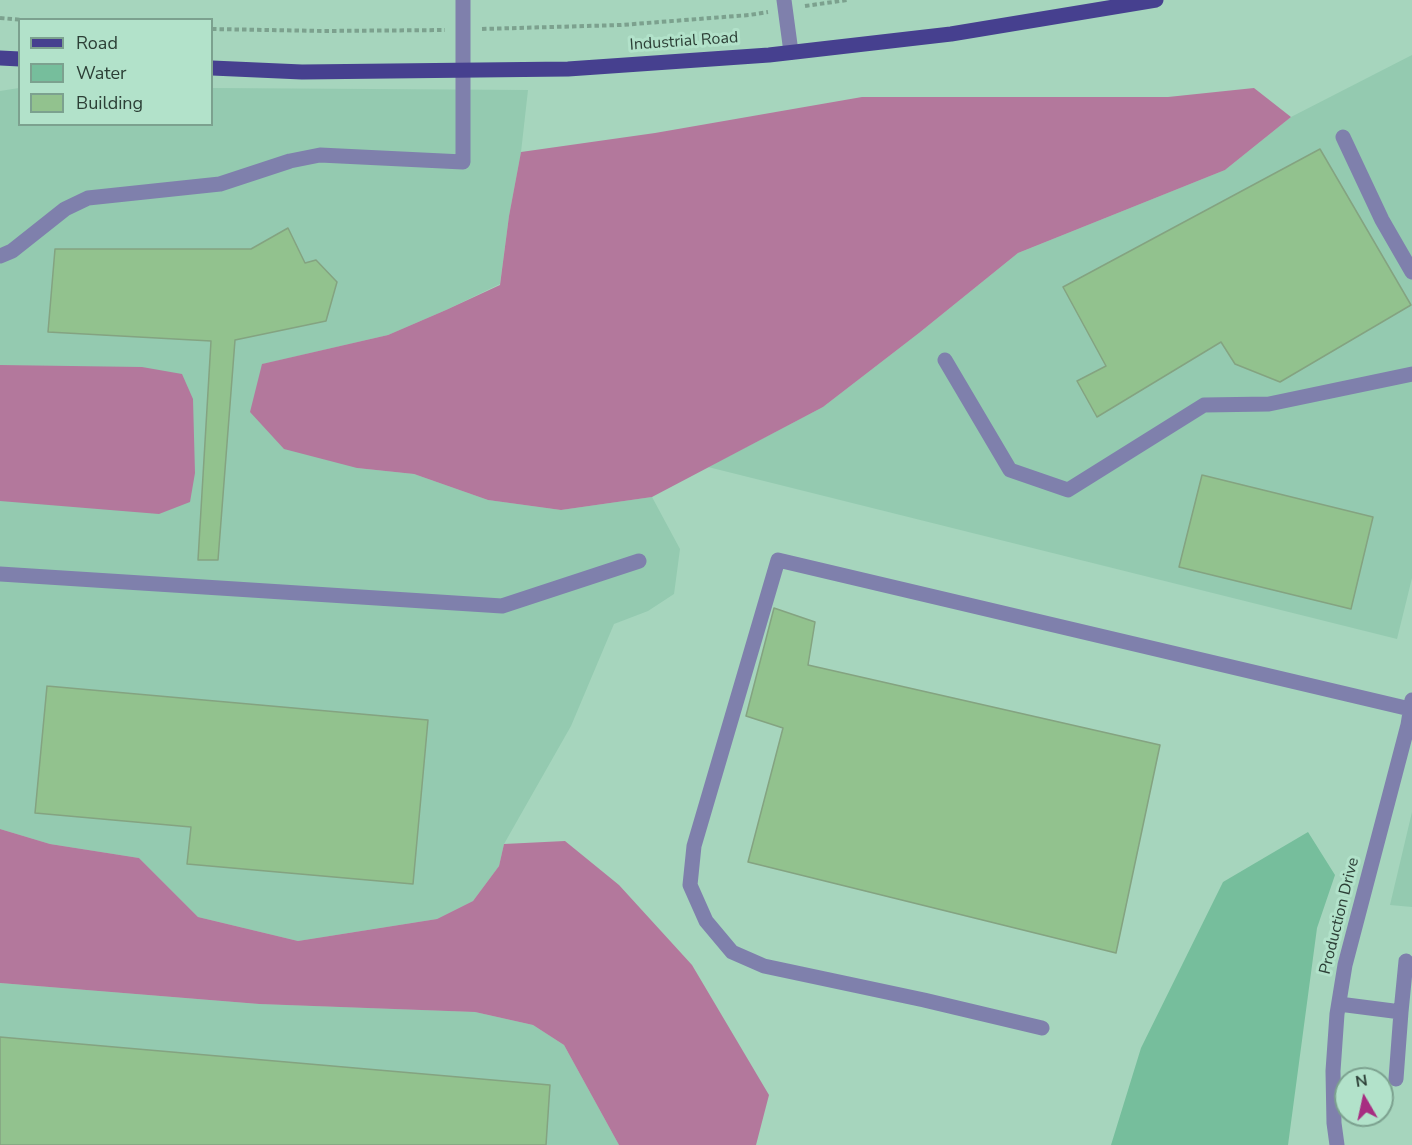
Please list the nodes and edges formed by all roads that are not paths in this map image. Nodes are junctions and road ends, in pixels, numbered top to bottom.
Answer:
1 (463, 0) edge
2 (1156, 0) edge
3 (785, 4) edge
4 (791, 52) junction
5 (0, 58) edge
6 (18, 59) edge
7 (213, 68) edge
8 (464, 70) junction
9 (1343, 137) dead end
10 (0, 256) edge
11 (1412, 272) edge
12 (945, 360) dead end
13 (1412, 374) edge
14 (639, 561) dead end
15 (0, 574) edge
16 (1411, 704) edge
17 (1407, 746) edge
18 (1406, 961) dead end
19 (1339, 1004) junction
20 (1401, 1012) junction
21 (1042, 1028) dead end
22 (1396, 1079) dead end
23 (1337, 1145) edge

1 - 8 street
2 - 4 main road, Industrial Road
3 - 4 street
4 - 8 main road, Industrial Road
5 - 6 main road
7 - 8 main road, Industrial Road
8 - 10 street
9 - 11 street
12 - 13 street
14 - 15 street
16 - 17 street, Production Drive
16 - 21 street
17 - 19 street, Production Drive
18 - 20 street
19 - 20 street
19 - 23 street, Production Drive
20 - 22 street

